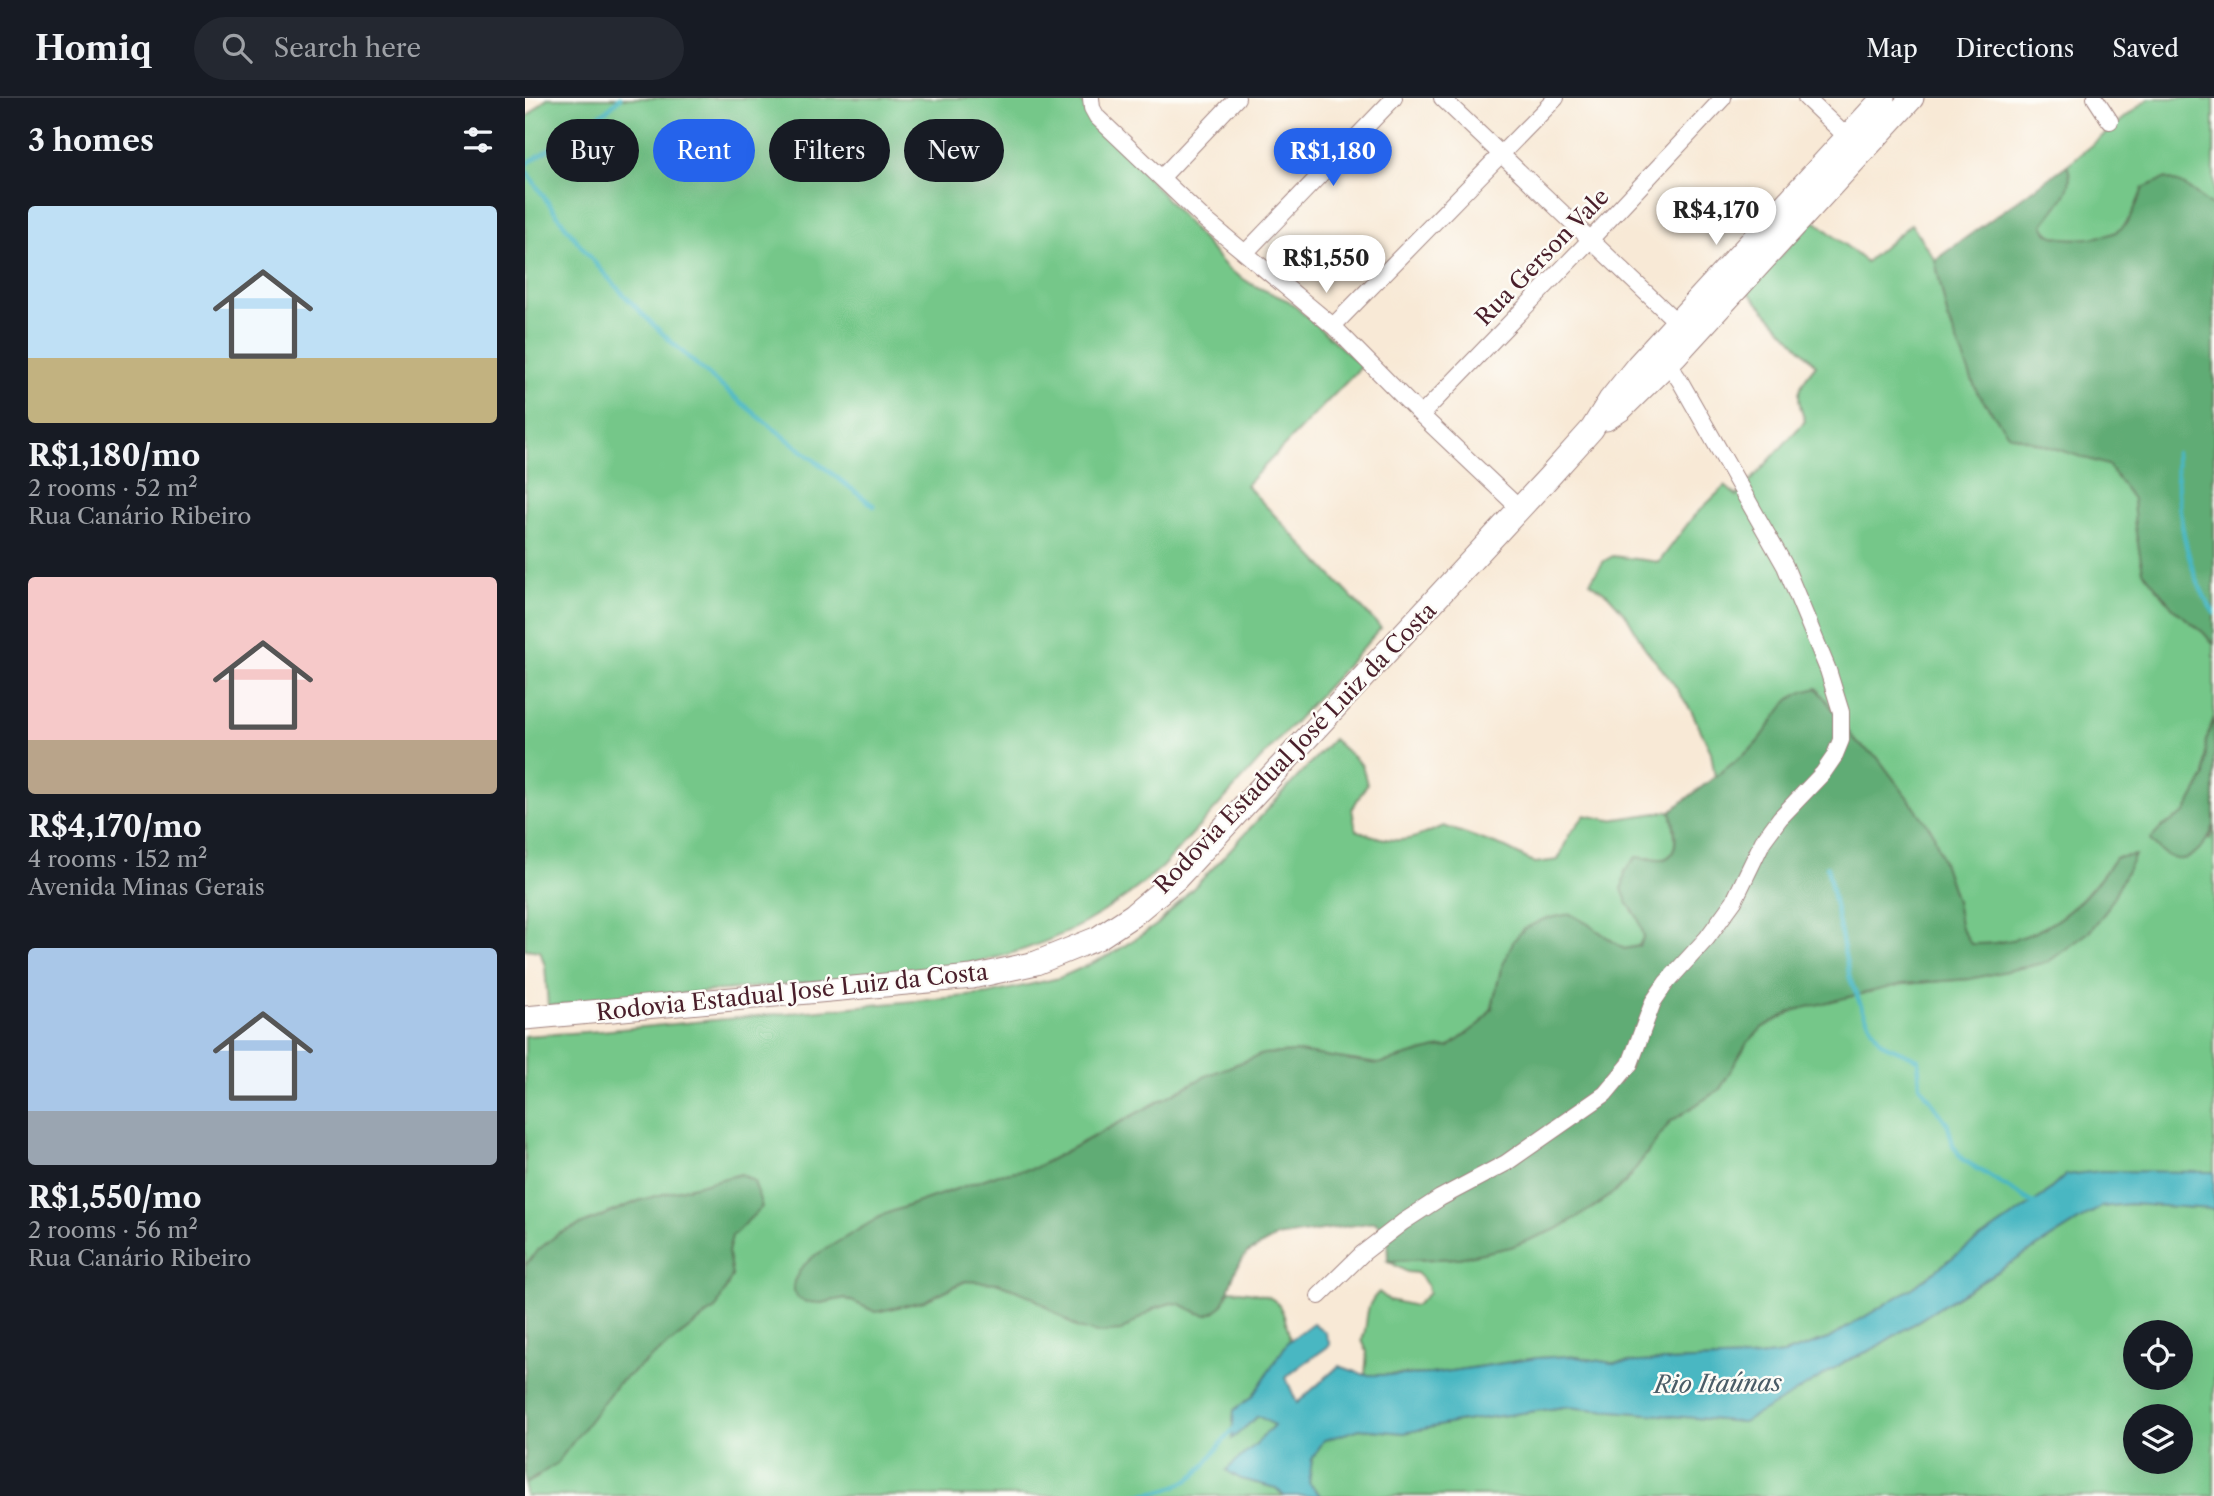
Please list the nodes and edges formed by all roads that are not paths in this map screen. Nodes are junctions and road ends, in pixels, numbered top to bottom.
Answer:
1 (1091, 98) edge
2 (1237, 98) edge
3 (1394, 98) edge
4 (1442, 98) edge
5 (1556, 98) edge
6 (1723, 98) edge
7 (1806, 98) edge
8 (1883, 98) edge
9 (1912, 98) edge
10 (2095, 98) edge
11 (2110, 121) dead end
12 (1855, 144) junction
13 (1501, 154) junction
14 (1161, 178) junction
15 (1590, 240) junction
16 (1246, 252) junction
17 (1333, 326) junction
18 (1685, 330) junction
19 (1668, 363) junction
20 (1421, 415) junction
21 (1592, 429) junction
22 (1520, 509) junction
23 (525, 1018) edge
24 (1319, 1296) dead end

1 - 14 street
2 - 14 street
3 - 16 street
4 - 13 street
5 - 13 street
6 - 15 street, Rua Gerson Vale
7 - 12 street
8 - 12 main road
9 - 12 main road
10 - 11 street
12 - 18 main road
13 - 15 street
13 - 17 street
14 - 16 street
15 - 18 street
15 - 20 street, Rua Gerson Vale
16 - 17 street
17 - 20 street
18 - 19 main road
18 - 21 main road
19 - 21 main road
19 - 24 street
20 - 22 street
21 - 22 main road, Rodovia Estadual José Luiz da Costa
22 - 23 main road, Rodovia Estadual José Luiz da Costa

